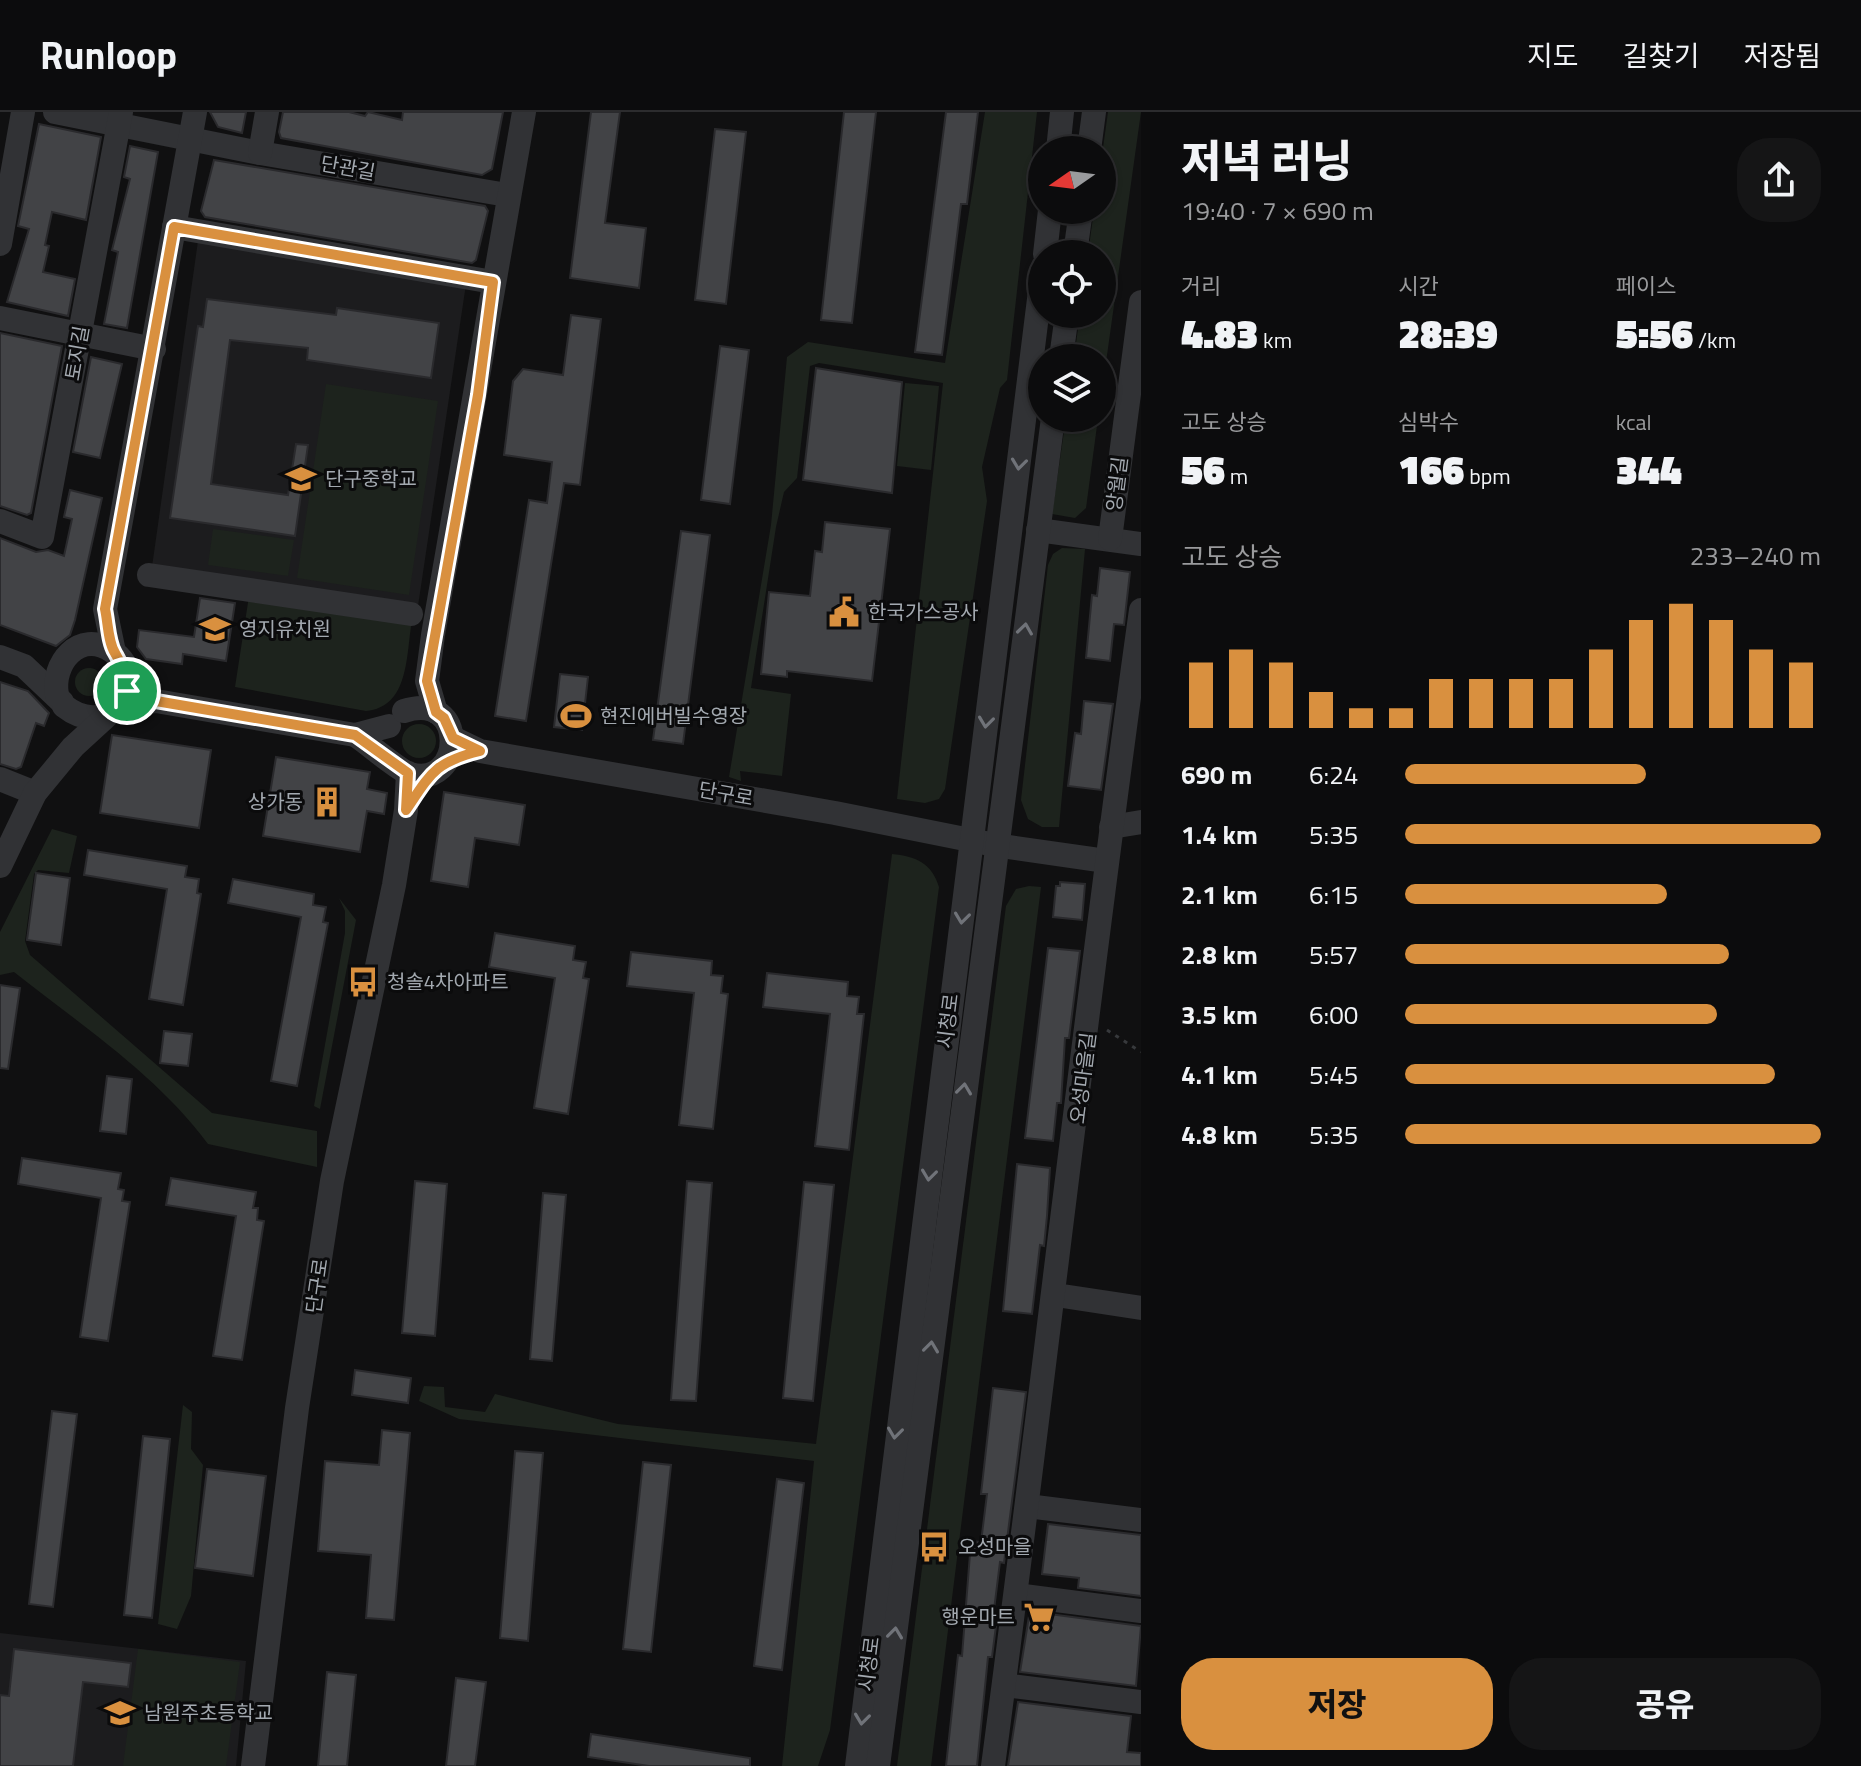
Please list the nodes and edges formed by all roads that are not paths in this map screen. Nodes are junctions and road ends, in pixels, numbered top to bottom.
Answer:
1 (23, 112) edge
2 (55, 112) edge
3 (195, 112) edge
4 (267, 112) edge
5 (524, 112) edge
6 (1062, 112) edge
7 (1094, 112) edge
8 (120, 118) edge
9 (1059, 136) edge
10 (1091, 136) edge
11 (190, 138) junction
12 (260, 153) junction
13 (507, 195) junction
14 (174, 227) junction
15 (1, 231) edge
16 (493, 282) junction
17 (1141, 302) edge
18 (0, 318) edge
19 (1037, 328) edge
20 (80, 335) junction
21 (154, 349) junction
22 (1051, 432) edge
23 (0, 521) edge
24 (1038, 530) junction
25 (1110, 539) junction
26 (1141, 544) edge
27 (149, 575) dead end
28 (105, 609) junction
29 (1141, 610) edge
30 (411, 614) dead end
31 (70, 654) junction
32 (0, 657) edge
33 (120, 662) junction
34 (24, 666) junction
35 (427, 681) junction
36 (61, 701) junction
37 (156, 701) junction
38 (115, 709) junction
39 (436, 712) junction
40 (397, 718) junction
41 (355, 735) junction
42 (73, 747) junction
43 (426, 760) junction
44 (0, 779) edge
45 (35, 793) junction
46 (1141, 822) edge
47 (1111, 827) junction
48 (984, 843) junction
49 (1106, 861) junction
50 (0, 866) edge
51 (1056, 1295) junction
52 (1141, 1308) edge
53 (1027, 1506) junction
54 (1141, 1520) edge
55 (1016, 1595) junction
56 (1141, 1611) edge
57 (1004, 1685) junction
58 (1141, 1702) edge
59 (253, 1766) edge
60 (857, 1766) edge
61 (878, 1766) edge
62 (993, 1766) edge

1 - 15 street
2 - 8 street
3 - 11 street
4 - 12 street
5 - 13 street
6 - 9 street
7 - 10 street
8 - 11 street, 단관길
8 - 20 street, 토지길
11 - 12 street, 단관길
11 - 14 street
12 - 13 street, 단관길
13 - 16 street
14 - 16 street
14 - 21 street
16 - 35 street
17 - 25 street, 앙월길
18 - 20 street
19 -> 48 street, 시청로
20 - 21 street
20 - 23 street, 토지길
21 - 28 street
22 - 24 street, 시청로
24 - 25 street
48 -> 24 street, 시청로
25 - 26 street, 앙월길
27 - 30 street
28 - 31 street
28 - 33 street
29 - 47 street
31 - 33 street
31 - 34 street
31 - 36 street
32 - 34 street
33 - 37 street
33 - 38 street
34 - 36 street
35 - 39 street
35 - 40 street
36 - 38 street
36 - 42 street
37 - 38 street
37 - 41 street
38 - 42 street
39 - 40 street
39 - 43 street
40 - 41 street
40 - 43 street, 단구로
41 - 43 street
42 - 45 street
43 - 48 street, 단구로
43 - 59 street, 단구로
44 - 45 street
45 - 50 street
46 - 47 street
47 - 49 street
48 - 49 street, 단구로
48 -> 60 street, 시청로
61 -> 48 street, 시청로
49 - 51 street, 오성마을길
51 - 52 street
51 - 53 street, 오성마을길
53 - 54 street
53 - 55 street, 오성마을길
55 - 56 street
55 - 57 street, 오성마을길
57 - 58 street
57 - 62 street, 오성마을길

